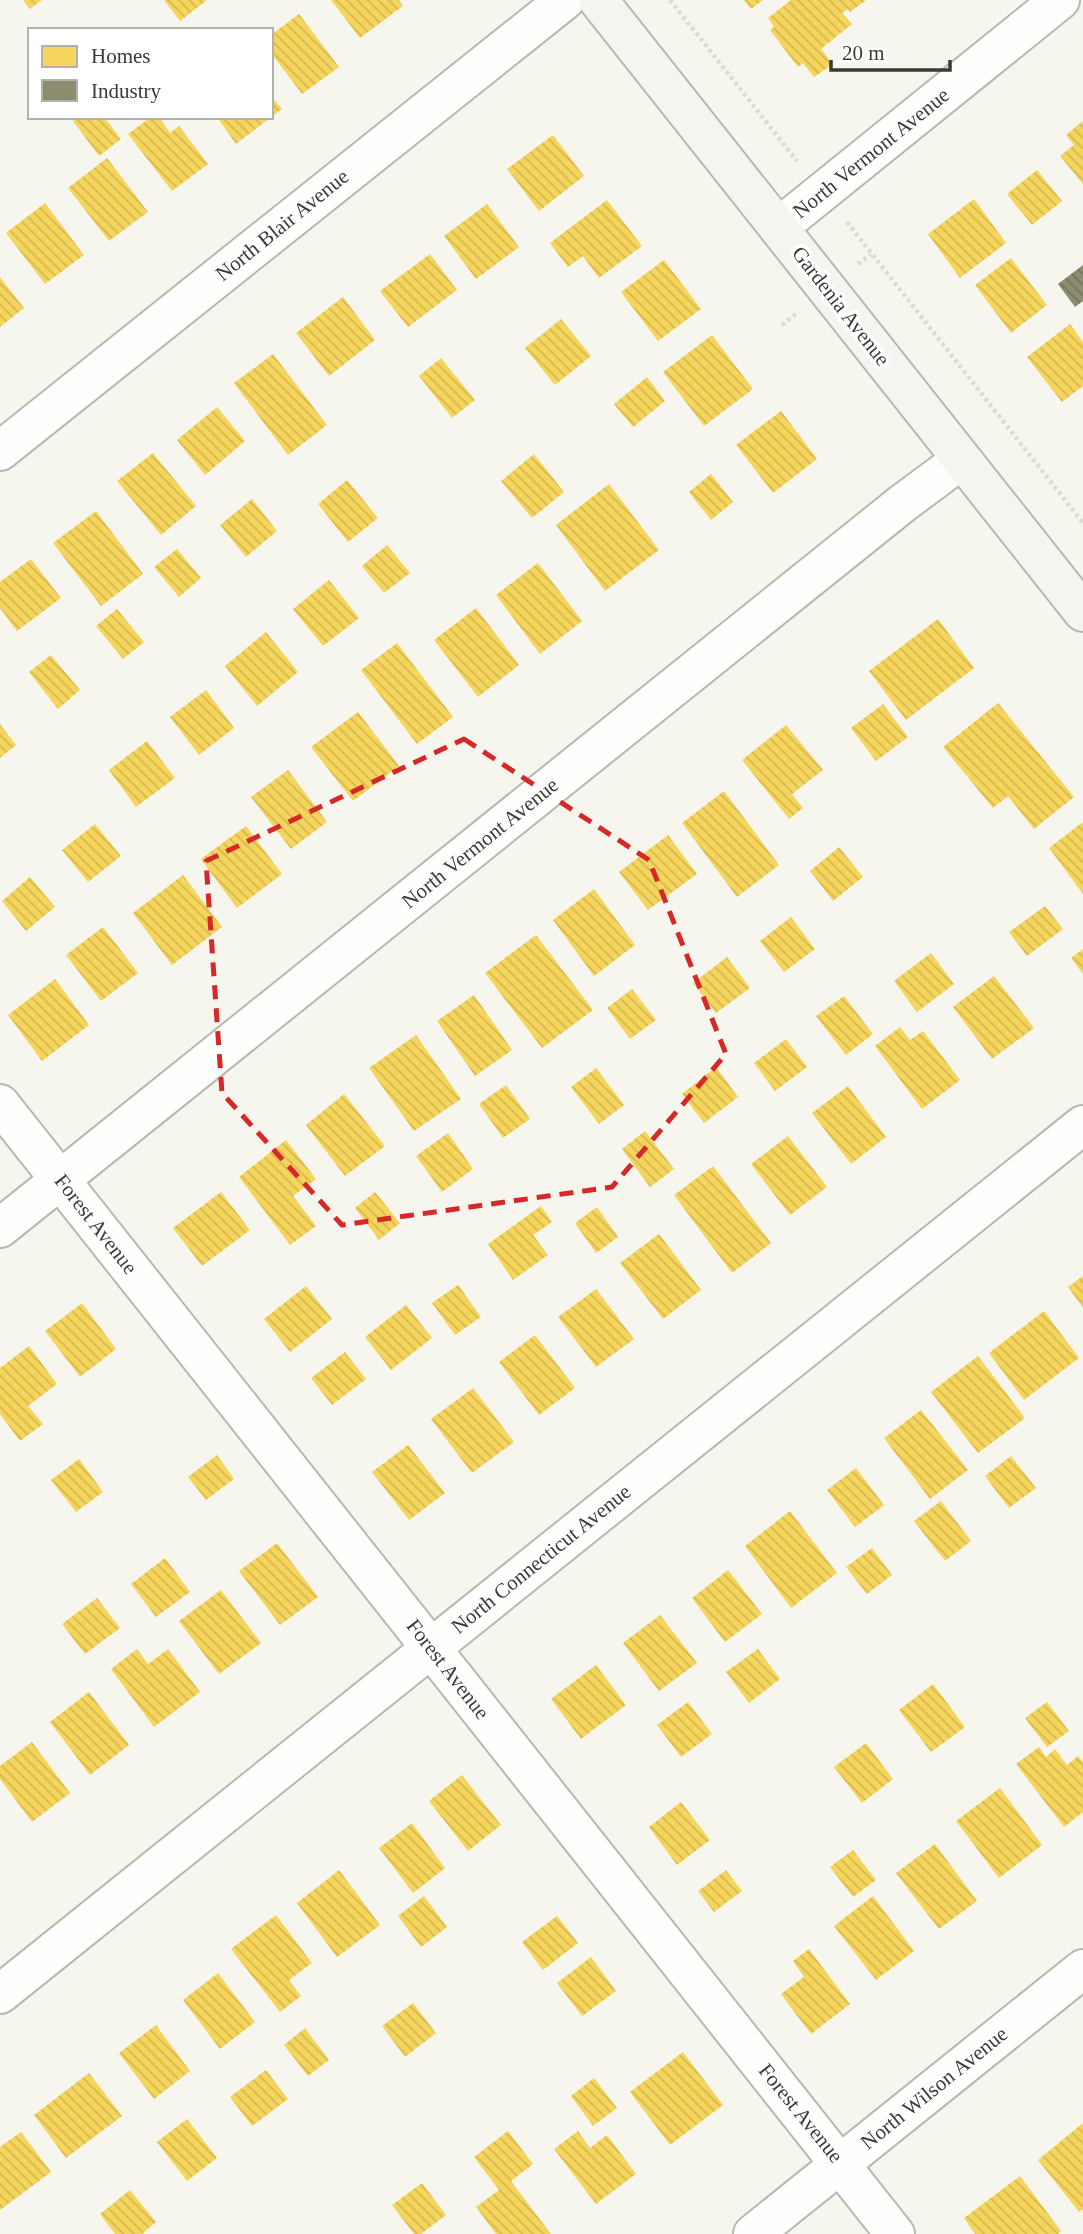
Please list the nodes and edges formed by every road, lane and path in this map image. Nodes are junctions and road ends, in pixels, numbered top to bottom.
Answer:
1 (565, 0) edge
2 (598, 0) edge
3 (670, 0) edge
4 (1060, 0) edge
5 (804, 170) dead end
6 (839, 214) dead end
7 (779, 228) junction
8 (871, 254) junction
9 (853, 268) dead end
10 (800, 310) dead end
11 (782, 325) dead end
12 (0, 452) edge
13 (961, 460) junction
14 (1083, 523) edge
15 (1083, 612) edge
16 (0, 1104) edge
17 (1083, 1125) edge
18 (61, 1180) junction
19 (0, 1228) edge
20 (431, 1648) junction
21 (1083, 1969) edge
22 (0, 1994) edge
23 (840, 2162) junction
24 (753, 2234) edge
25 (895, 2234) edge

1 - 12 street, North Blair Avenue
2 - 7 street, Gardenia Avenue
3 - 5 path
4 - 7 street, North Vermont Avenue
6 - 8 path
7 - 13 street, Gardenia Avenue
8 - 9 path
8 - 14 path
10 - 11 path
13 - 15 street, Gardenia Avenue
13 - 18 street, North Vermont Avenue
16 - 18 street, Forest Avenue
17 - 20 street, North Connecticut Avenue
18 - 19 street, North Vermont Avenue
18 - 20 street, Forest Avenue
20 - 22 street, North Connecticut Avenue
20 - 23 street, Forest Avenue
21 - 23 street, North Wilson Avenue
23 - 24 street, North Wilson Avenue
23 - 25 street, Forest Avenue

